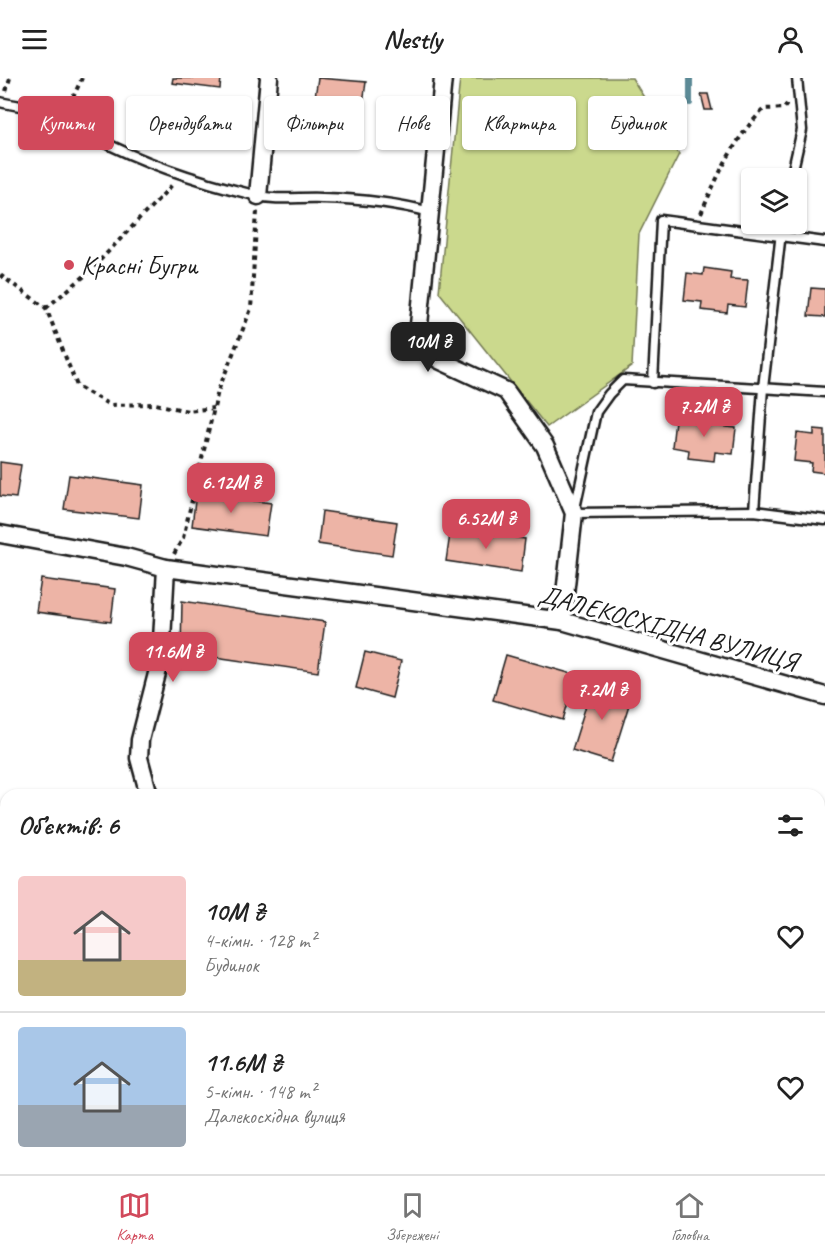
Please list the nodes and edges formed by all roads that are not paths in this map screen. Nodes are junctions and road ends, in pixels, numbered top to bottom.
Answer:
1 (269, 78) edge
2 (443, 78) edge
3 (797, 78) edge
4 (0, 102) edge
5 (793, 168) edge
6 (258, 196) junction
7 (430, 212) junction
8 (779, 234) edge
9 (778, 238) junction
10 (825, 242) edge
11 (653, 383) junction
12 (763, 388) junction
13 (825, 392) edge
14 (754, 511) junction
15 (573, 513) junction
16 (825, 520) edge
17 (0, 534) edge
18 (166, 568) junction
19 (562, 621) junction
20 (825, 696) edge
21 (148, 789) edge

1 - 6 street
2 - 7 street
3 - 5 lane
4 - 6 lane
6 - 7 lane
7 - 15 street
8 - 9 lane
9 - 10 lane
9 - 11 lane
9 - 12 lane
11 - 12 lane
11 - 15 lane
12 - 13 lane
12 - 14 lane
14 - 15 lane
14 - 16 lane
15 - 19 street
17 - 18 street, ДАЛЕКОСХІДНА ВУЛИЦЯ
18 - 19 street, ДАЛЕКОСХІДНА ВУЛИЦЯ
18 - 21 street
19 - 20 street, ДАЛЕКОСХІДНА ВУЛИЦЯ

